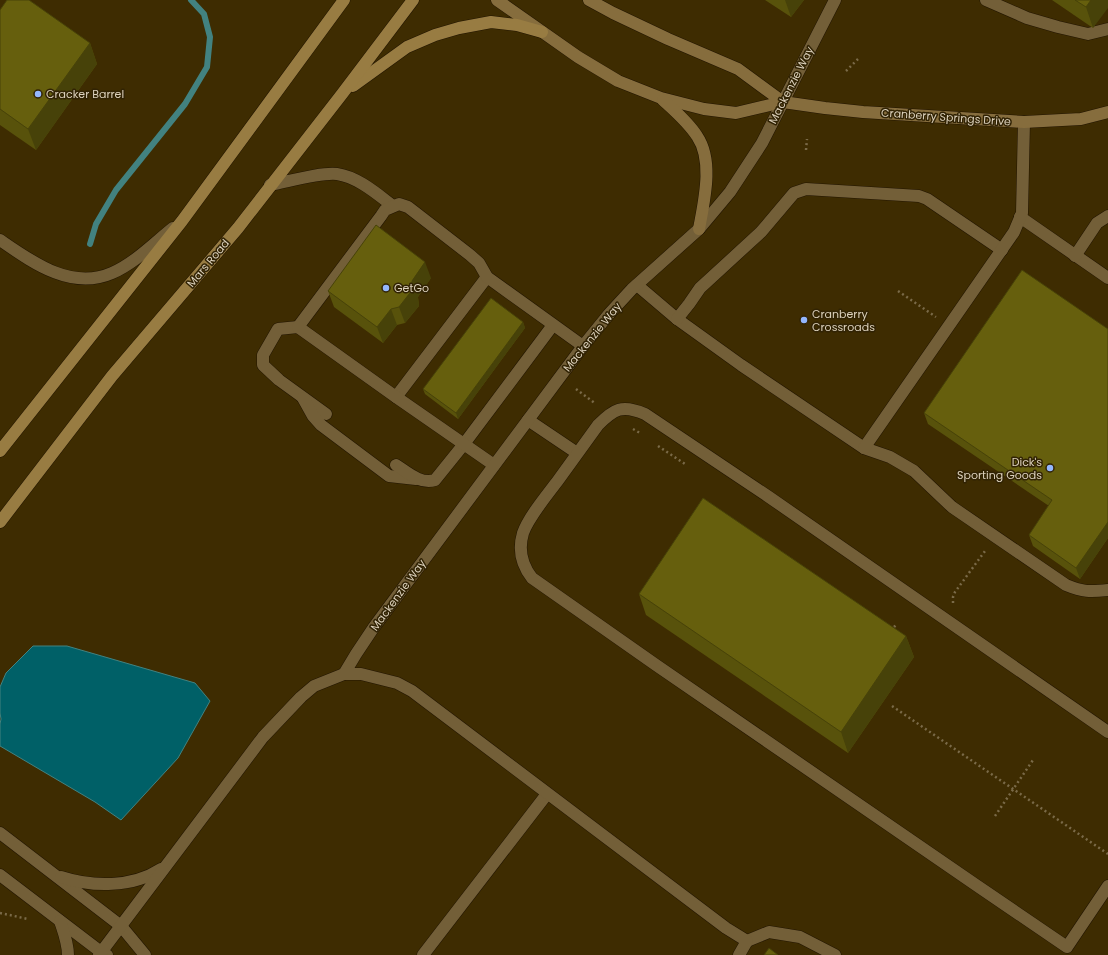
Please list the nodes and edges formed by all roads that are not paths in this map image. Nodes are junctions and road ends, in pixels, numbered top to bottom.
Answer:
1 (338, 0) edge
2 (344, 0) edge
3 (413, 0) edge
4 (497, 0) edge
5 (589, 0) edge
6 (835, 0) edge
7 (986, 0) edge
8 (334, 14) junction
9 (1108, 29) edge
10 (542, 32) junction
11 (342, 94) junction
12 (661, 98) junction
13 (784, 102) junction
14 (1108, 112) edge
15 (1024, 122) junction
16 (270, 185) junction
17 (393, 206) junction
18 (1108, 216) edge
19 (1020, 217) junction
20 (182, 221) junction
21 (699, 229) junction
22 (0, 240) edge
23 (1002, 250) junction
24 (1075, 256) junction
25 (487, 278) junction
26 (1108, 278) edge
27 (637, 285) junction
28 (677, 319) junction
29 (553, 325) junction
30 (298, 327) junction
31 (583, 346) junction
32 (396, 397) junction
33 (303, 398) junction
34 (326, 414) dead end
35 (528, 420) junction
36 (464, 444) junction
37 (864, 448) junction
38 (0, 452) edge
39 (577, 453) junction
40 (396, 465) dead end
41 (494, 465) junction
42 (420, 480) junction
43 (0, 522) edge
44 (1108, 590) edge
45 (344, 674) junction
46 (1108, 732) edge
47 (547, 794) junction
48 (0, 833) edge
49 (167, 865) junction
50 (0, 875) edge
51 (57, 876) junction
52 (1108, 886) edge
53 (59, 920) junction
54 (121, 926) junction
55 (747, 941) junction
56 (102, 954) edge
57 (68, 955) edge
58 (145, 955) edge
59 (423, 955) edge
60 (739, 955) edge
61 (835, 955) edge

1 - 8 main road
2 - 8 main road
3 - 11 main road, Mars Road
4 - 10 street, Cranberry Springs Drive
5 - 13 street, Cranberry Springs Drive
6 - 13 street, Mackenzie Way
7 - 9 street
8 - 20 main road
10 - 11 main road
10 - 12 street, Cranberry Springs Drive
11 - 16 main road, Mars Road
12 - 13 street, Cranberry Springs Drive
12 - 21 street
13 - 15 street, Cranberry Springs Drive
13 - 21 street, Mackenzie Way
14 - 15 street, Cranberry Springs Drive
15 - 19 street
16 - 17 street
16 - 43 main road, Mars Road
17 - 25 street
17 - 30 street
18 - 24 street
19 - 23 street
19 - 24 street
20 - 22 street
20 - 38 main road
21 - 27 street, Mackenzie Way
23 - 28 street
23 - 37 street
24 - 26 street
25 - 29 street
25 - 32 street
27 - 28 street
27 - 31 street, Mackenzie Way
28 - 37 street
29 - 31 street
29 - 36 street
30 - 32 street
30 - 33 street
31 - 35 street, Mackenzie Way
32 - 36 street
33 - 34 street
33 - 42 street
35 - 39 street
35 - 41 street, Mackenzie Way
36 - 41 street
36 - 42 street
37 - 44 street
39 - 46 street
39 - 52 street
40 - 42 street
41 - 45 street, Mackenzie Way
45 - 47 street
45 - 49 street
47 - 55 street
47 - 59 street
48 - 51 street
49 - 51 street
49 - 54 street
50 - 53 street
51 - 54 street
53 - 56 street
53 - 57 street
54 - 56 street
54 - 58 street
55 - 60 street
55 - 61 street

